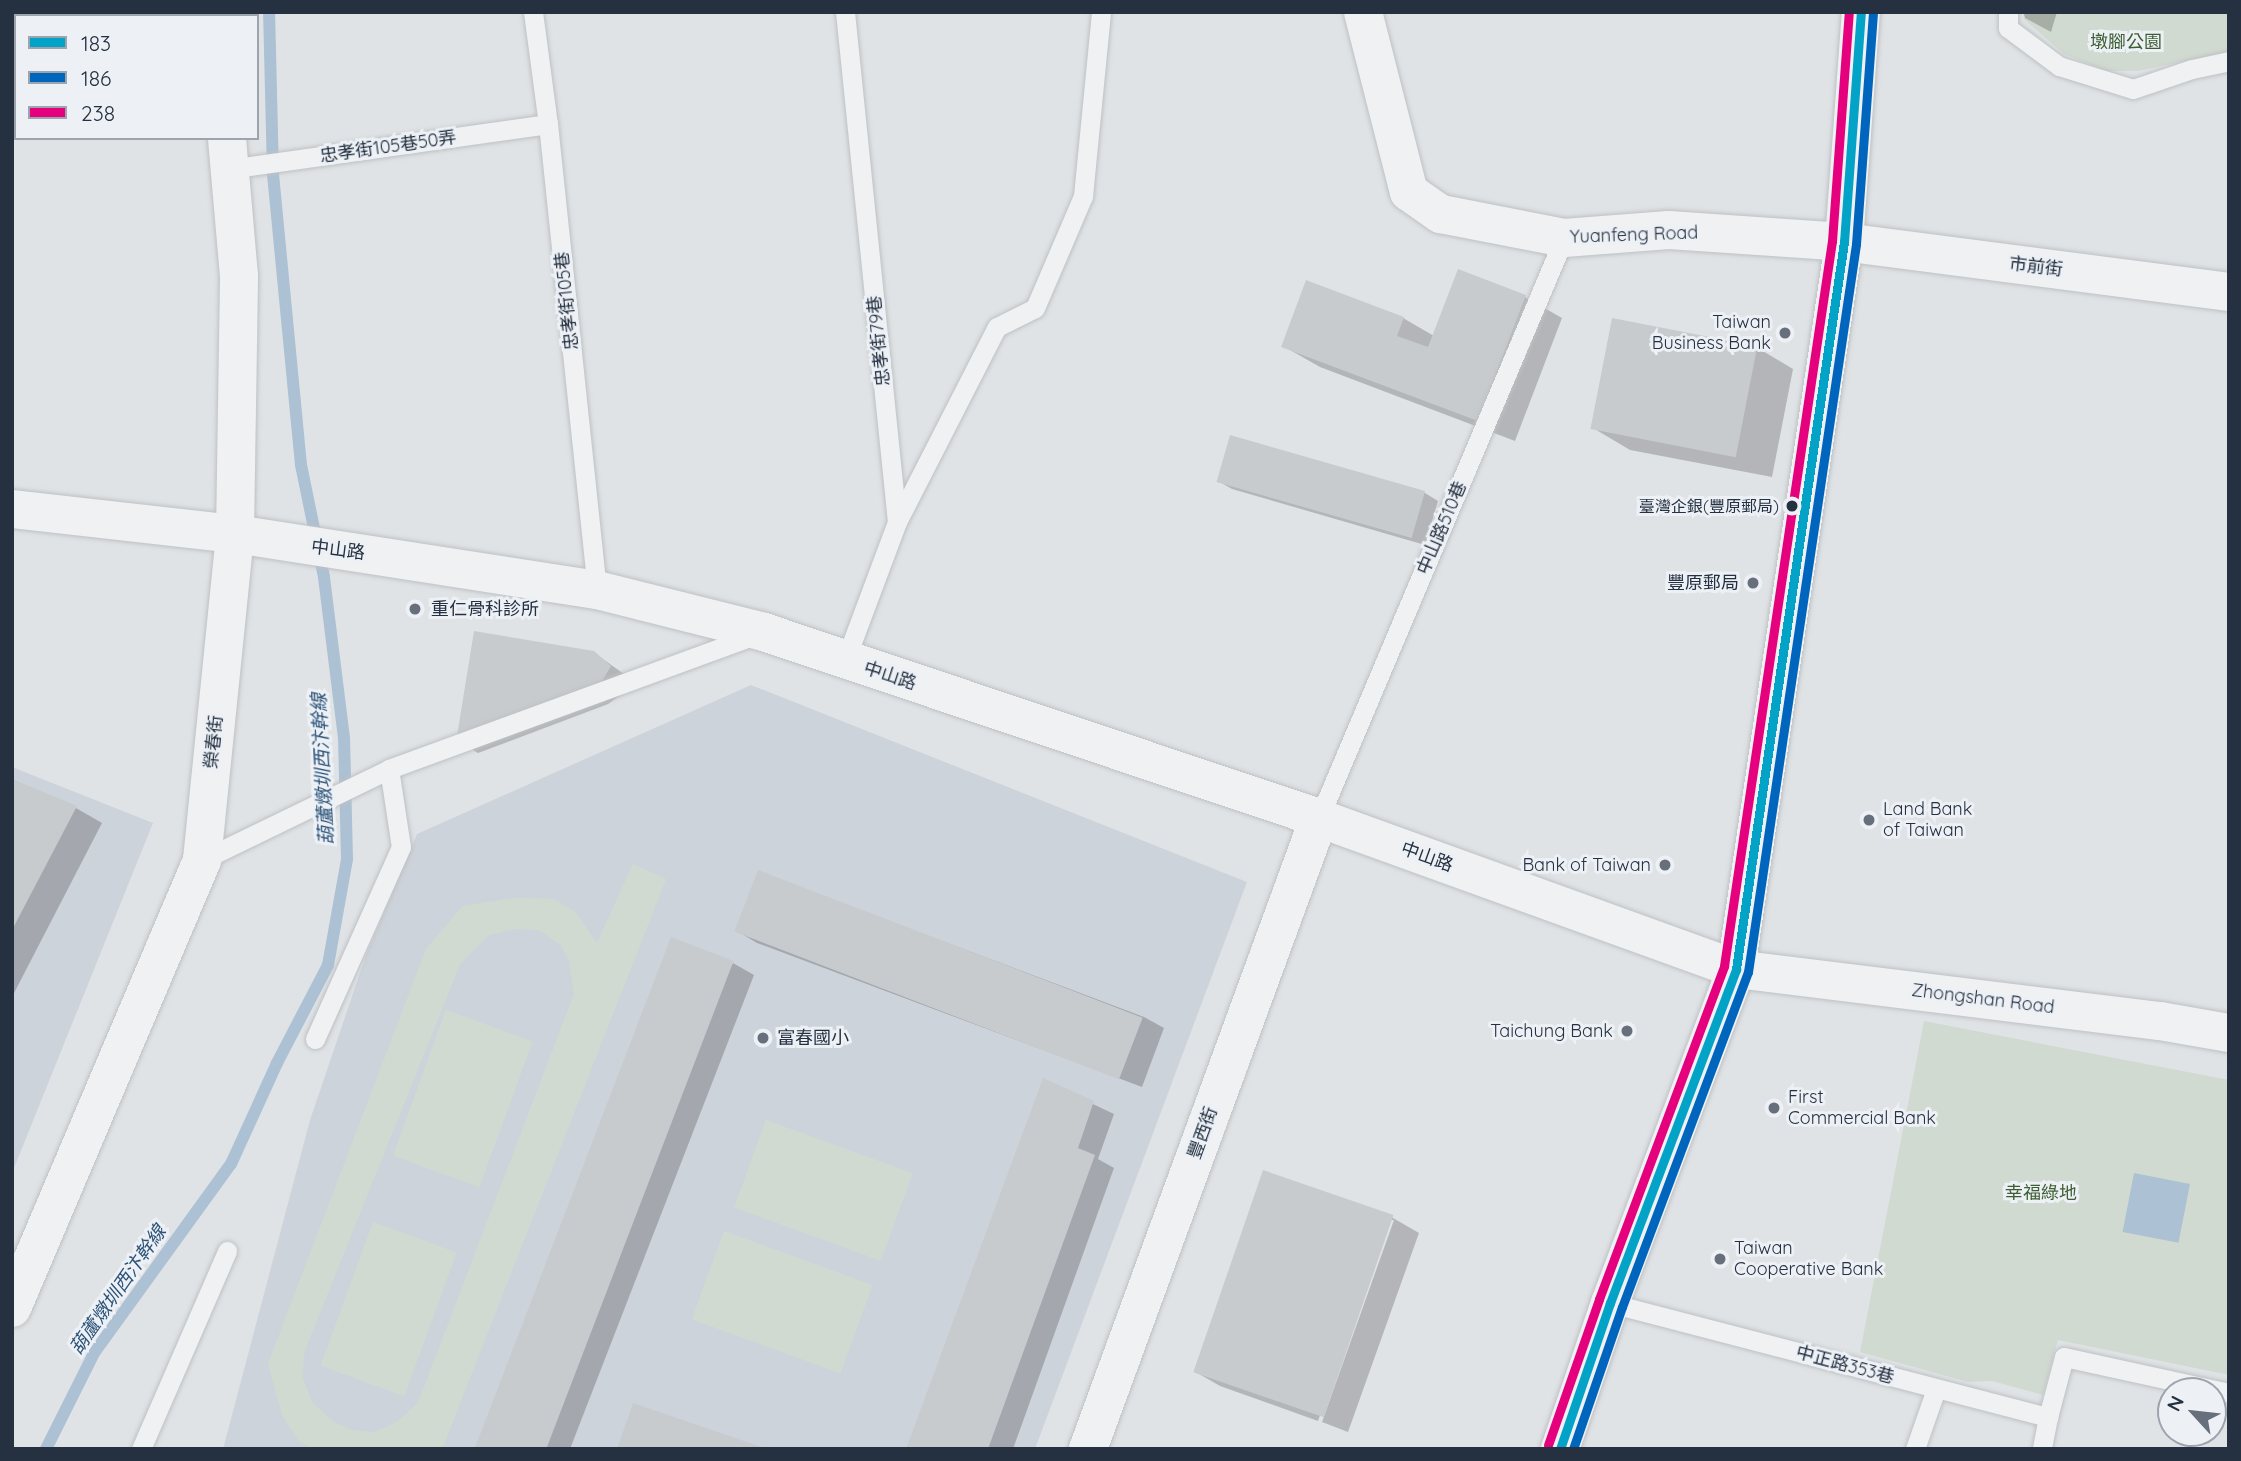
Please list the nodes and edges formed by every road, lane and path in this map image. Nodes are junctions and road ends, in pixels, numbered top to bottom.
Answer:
1 (533, 12) edge
2 (845, 12) edge
3 (1101, 12) edge
4 (1363, 12) edge
5 (1861, 12) edge
6 (2008, 12) edge
7 (2229, 61) edge
8 (548, 124) junction
9 (236, 158) edge
10 (1564, 239) junction
11 (1844, 242) junction
12 (2229, 292) edge
13 (12, 509) edge
14 (897, 522) junction
15 (235, 534) junction
16 (597, 590) junction
17 (764, 632) junction
18 (845, 662) junction
19 (389, 769) junction
20 (1319, 818) junction
21 (202, 860) junction
22 (1736, 969) junction
23 (2229, 1033) edge
24 (315, 1039) dead end
25 (227, 1251) dead end
26 (1609, 1303) junction
27 (12, 1308) edge
28 (1936, 1389) junction
29 (2229, 1393) edge
30 (2049, 1417) junction
31 (141, 1449) edge
32 (1088, 1449) edge
33 (1560, 1449) edge
34 (1915, 1449) edge
35 (2042, 1449) edge

1 - 8 lane, 忠孝街105巷
2 - 14 lane, 忠孝街79巷
3 - 14 lane
4 - 10 street, Yuanfeng Road
5 - 11 street
6 - 7 lane
8 - 9 lane, 忠孝街105巷50弄
8 - 16 lane, 忠孝街105巷
9 - 15 street, 榮春街
10 - 11 street, Yuanfeng Road
10 - 20 lane, 中山路510巷
11 - 12 street, 市前街
11 - 22 street
13 - 15 street, 中山路
14 - 18 lane, 忠孝街79巷
15 - 16 street, 中山路
15 - 21 street, 榮春街
16 - 17 street, 中山路
17 - 18 street, 中山路
17 - 19 lane
18 - 20 street, 中山路
19 - 21 lane
19 - 24 lane
20 - 22 street, 中山路
20 - 32 street, 豐西街
21 - 27 street, 榮春街
22 - 23 street, Zhongshan Road
22 - 26 street
25 - 31 lane
26 - 28 lane, 中正路353巷
26 - 33 street
28 - 30 lane, 中正路353巷
28 - 34 lane
29 - 30 lane
30 - 35 lane

